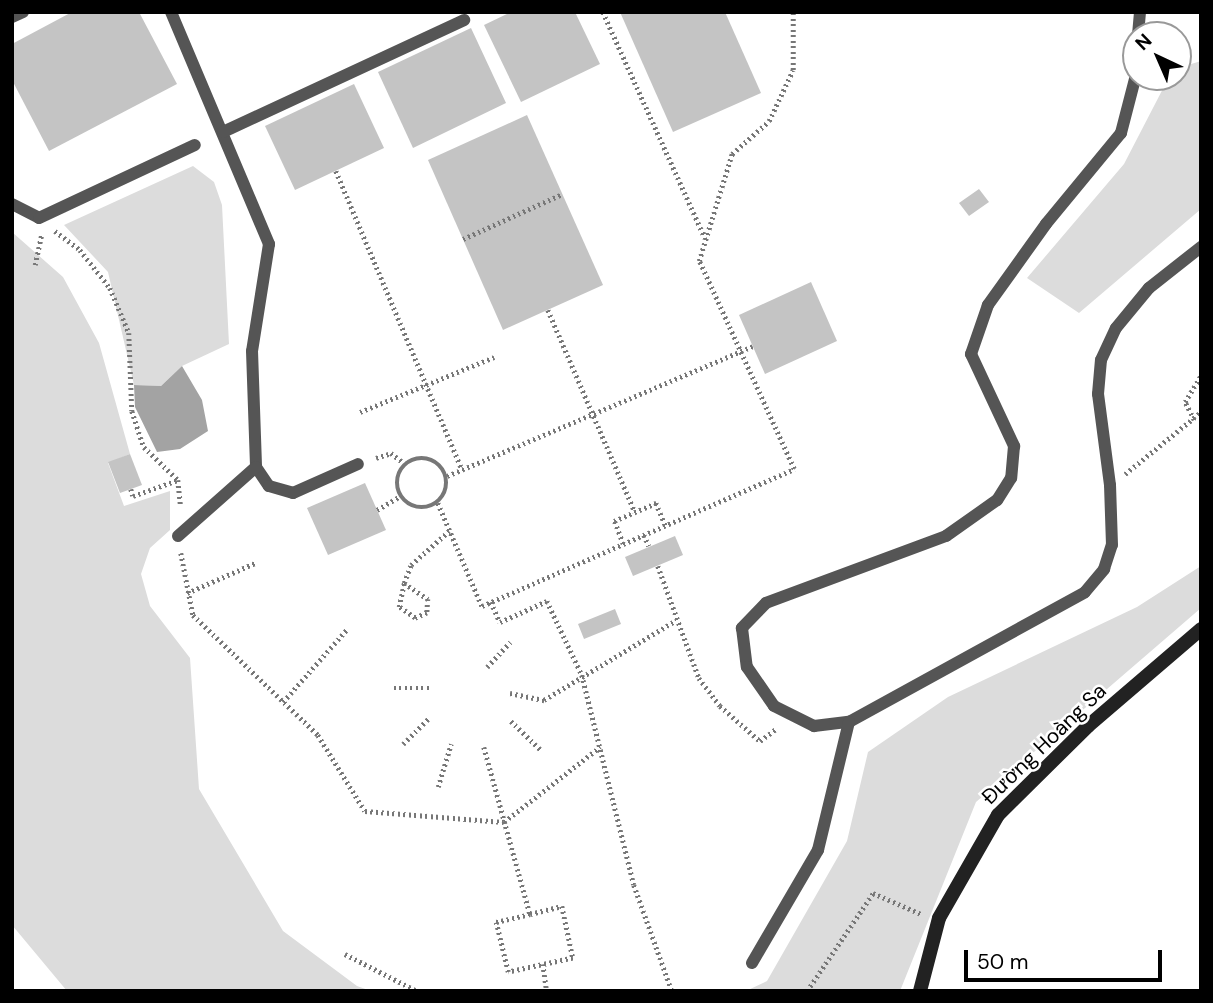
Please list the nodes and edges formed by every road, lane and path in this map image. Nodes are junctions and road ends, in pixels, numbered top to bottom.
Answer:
1 (23, 12) edge
2 (172, 12) edge
3 (603, 12) edge
4 (793, 12) edge
5 (12, 17) edge
6 (464, 20) dead end
7 (1132, 91) edge
8 (223, 132) junction
9 (195, 145) dead end
10 (336, 171) dead end
11 (562, 194) dead end
12 (12, 204) edge
13 (39, 218) junction
14 (706, 238) junction
15 (463, 239) dead end
16 (1201, 247) edge
17 (35, 265) dead end
18 (548, 310) dead end
19 (753, 346) dead end
20 (740, 352) junction
21 (494, 357) dead end
22 (1201, 375) edge
23 (426, 385) junction
24 (360, 412) dead end
25 (1201, 412) edge
26 (594, 415) junction
27 (1194, 420) junction
28 (358, 464) joint
29 (405, 464) junction
30 (256, 467) junction
31 (462, 469) junction
32 (447, 476) junction
33 (178, 481) junction
34 (1110, 485) junction
35 (131, 489) dead end
36 (400, 496) junction
37 (438, 503) junction
38 (377, 510) dead end
39 (635, 512) junction
40 (666, 526) junction
41 (449, 531) junction
42 (644, 535) junction
43 (178, 536) junction
44 (623, 544) junction
45 (649, 546) dead end
46 (255, 562) dead end
47 (658, 566) dead end
48 (404, 583) junction
49 (187, 593) junction
50 (491, 602) junction
51 (675, 621) junction
52 (348, 628) dead end
53 (1201, 629) edge
54 (510, 642) dead end
55 (487, 667) dead end
56 (582, 675) junction
57 (394, 688) dead end
58 (431, 688) dead end
59 (510, 693) dead end
60 (283, 702) junction
61 (429, 718) dead end
62 (511, 721) dead end
63 (849, 722) junction
64 (760, 741) dead end
65 (403, 744) dead end
66 (451, 744) dead end
67 (484, 747) dead end
68 (600, 747) junction
69 (541, 750) dead end
70 (438, 787) dead end
71 (504, 822) junction
72 (530, 914) junction
73 (939, 918) junction
74 (345, 954) dead end
75 (752, 963) dead end
76 (543, 964) junction
77 (417, 991) edge
78 (547, 991) edge
79 (672, 991) edge
80 (807, 991) edge
81 (920, 991) edge

1 - 5 lane
2 - 8 lane
3 - 14 path
4 - 14 path
6 - 8 lane
7 - 63 lane
8 - 30 lane
9 - 13 lane
10 - 23 path
11 - 15 path
12 - 13 lane
13 - 17 path
13 - 33 path
14 - 20 path
16 - 34 lane
18 - 26 path
19 - 20 path
20 - 26 path
20 - 40 path
21 - 23 path
22 - 27 path
23 - 24 path
23 - 31 path
25 - 27 path
26 - 31 path
26 - 39 path
27 - 34 path
28 - 29 path
28 - 30 lane
29 - 32 path
29 - 36 path
30 - 43 lane
31 - 32 path
32 - 37 path
33 - 35 path
33 - 43 path
34 - 63 lane
36 - 37 path
36 - 38 path
37 - 41 path
39 - 40 path
39 - 44 path
40 - 42 path
41 - 48 path
41 - 50 path
42 - 44 path
42 - 45 path
43 - 49 path
44 - 50 path
46 - 49 path
47 - 51 path
48 - 48 path
49 - 60 path
50 - 56 path
51 - 56 path
51 - 64 path
52 - 60 path
53 - 73 main road, Đường Hoàng Sa
54 - 55 path
56 - 59 path
56 - 68 path
57 - 58 path
60 - 71 path
61 - 65 path
62 - 69 path
63 - 75 lane
66 - 70 path
67 - 71 path
68 - 71 path
68 - 79 path
71 - 72 path
72 - 76 path
72 - 76 path
73 - 80 path
73 - 81 main road, Đường Hoàng Sa
74 - 77 path
76 - 78 path

